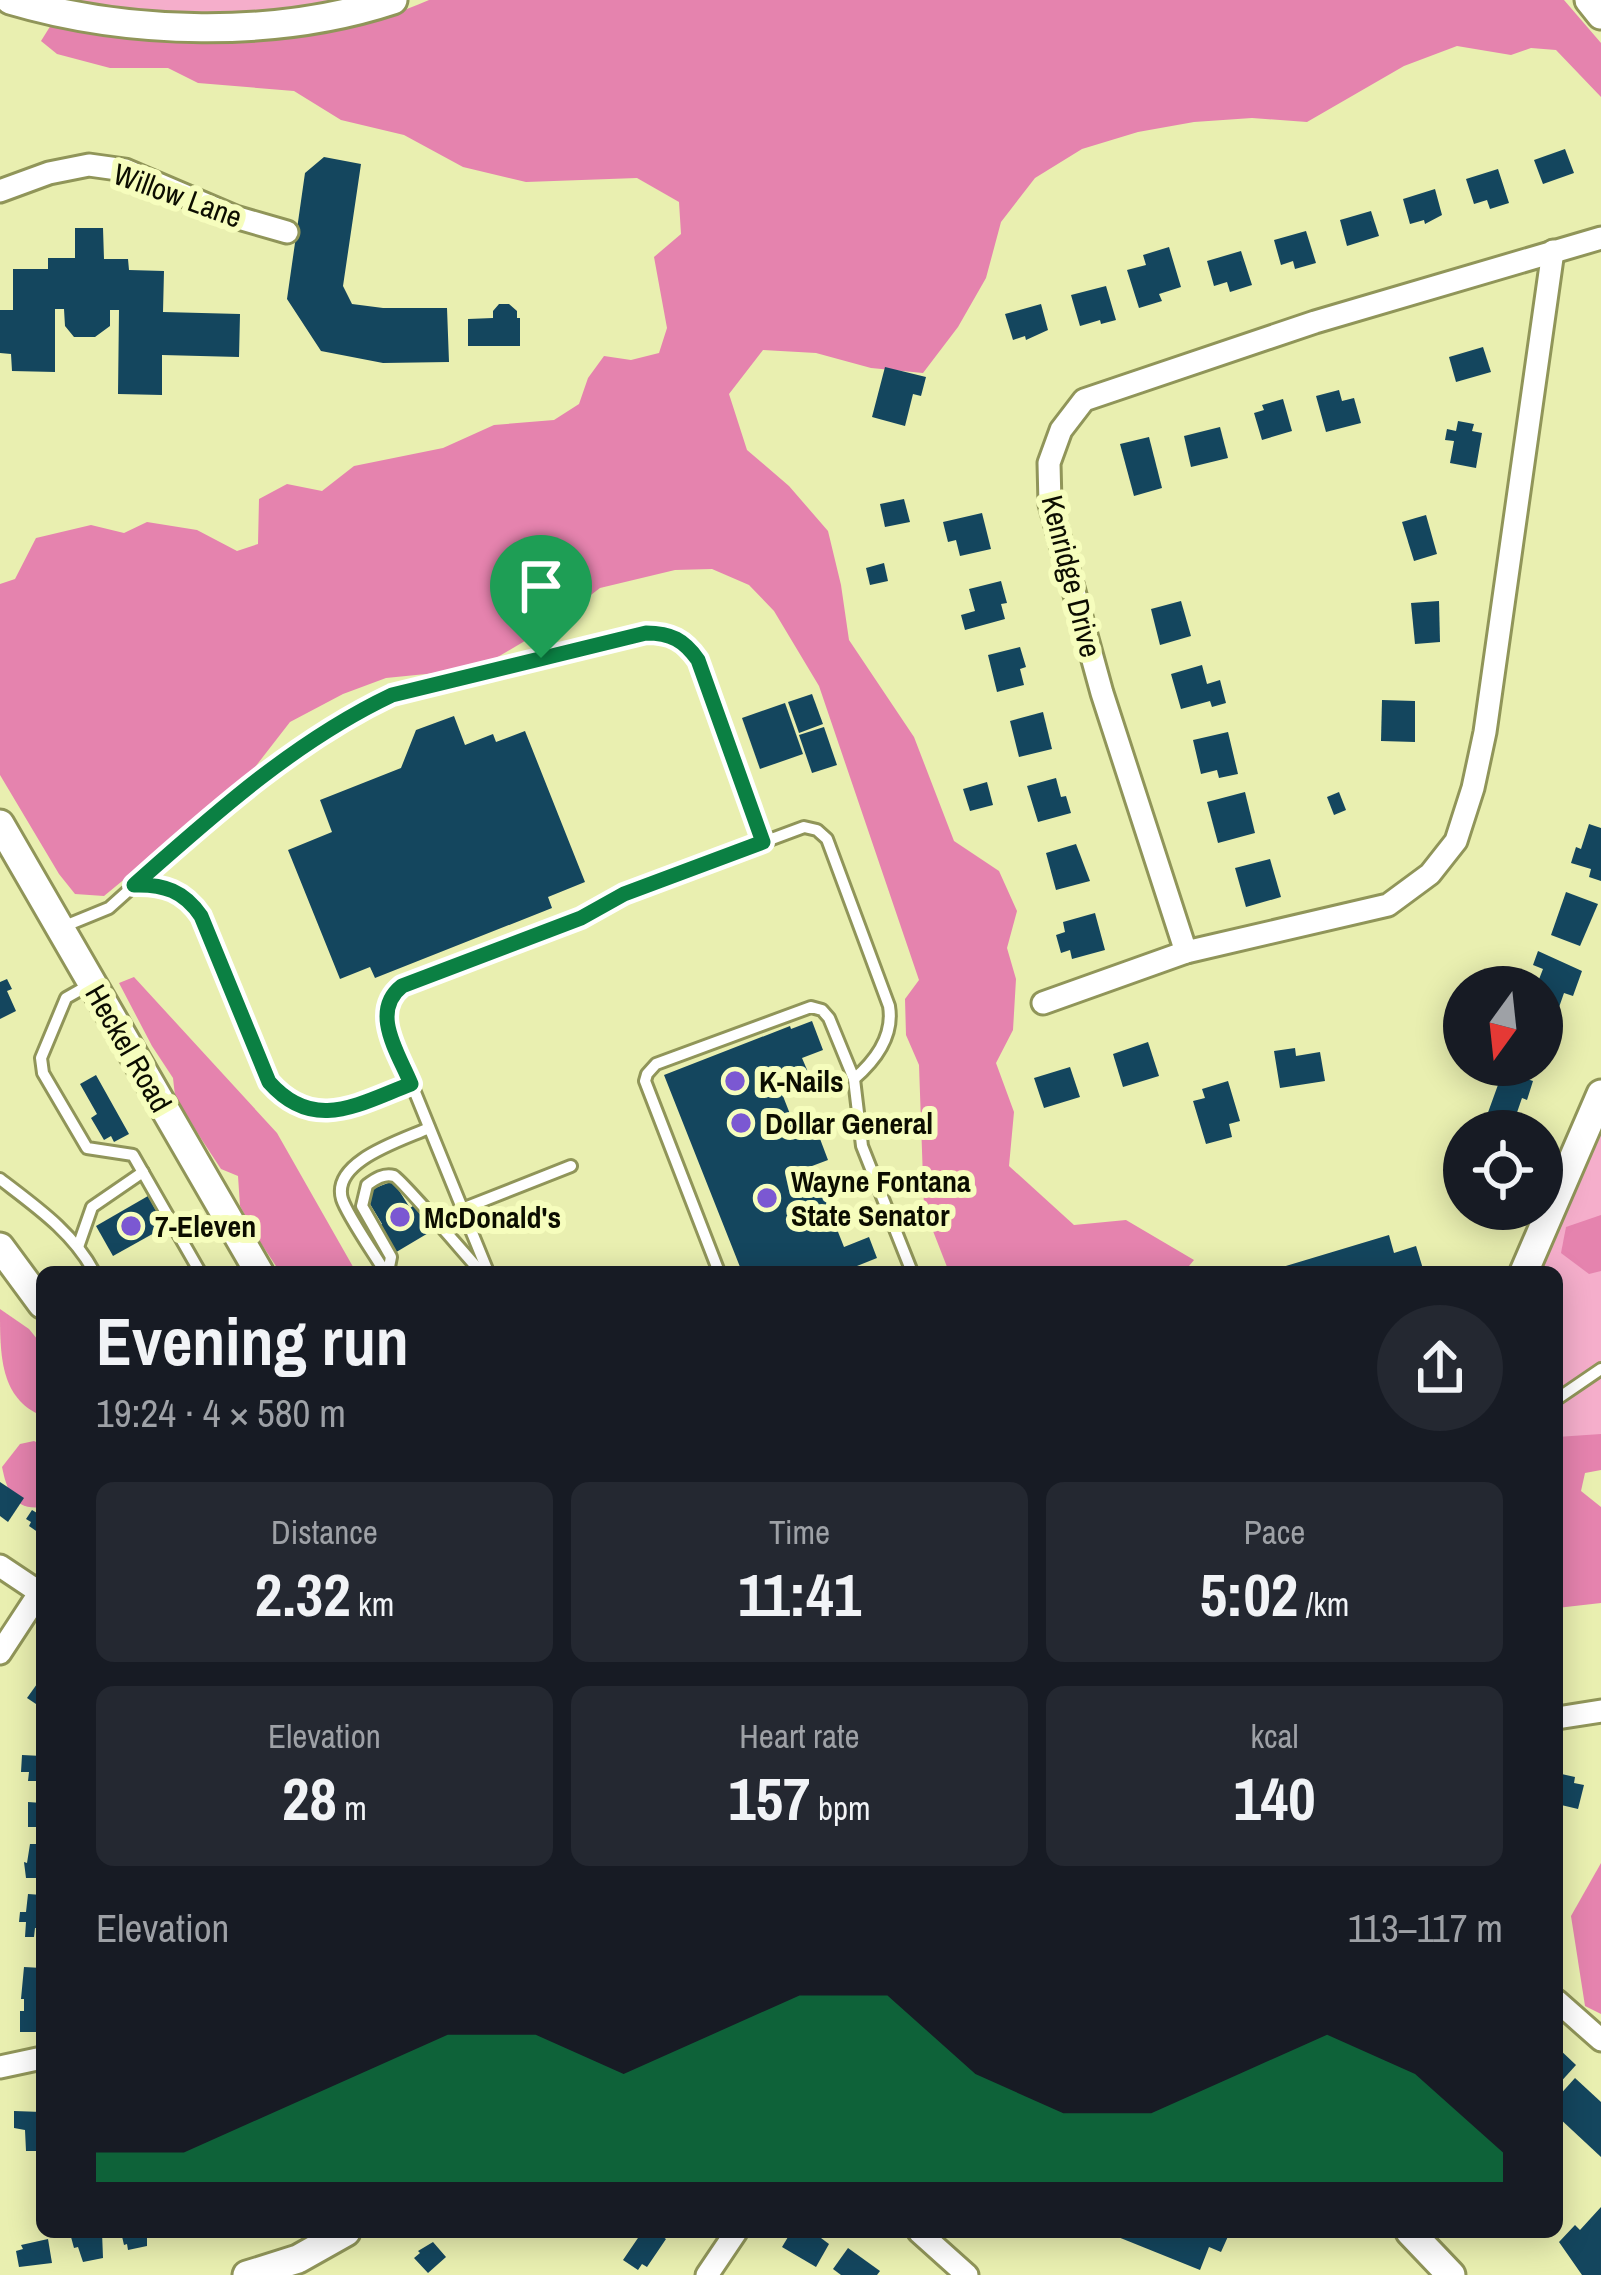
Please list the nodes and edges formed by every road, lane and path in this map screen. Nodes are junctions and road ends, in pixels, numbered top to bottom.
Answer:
1 (10, 0) edge
2 (393, 0) edge
3 (1588, 0) edge
4 (1601, 15) edge
5 (0, 190) edge
6 (287, 232) dead end
7 (1601, 238) edge
8 (1553, 251) junction
9 (0, 824) edge
10 (763, 842) junction
11 (134, 885) junction
12 (61, 928) junction
13 (1186, 952) junction
14 (92, 983) junction
15 (1043, 1003) dead end
16 (854, 1079) junction
17 (411, 1084) junction
18 (1601, 1094) edge
19 (429, 1128) junction
20 (571, 1166) dead end
21 (142, 1172) junction
22 (0, 1179) edge
23 (462, 1209) junction
24 (0, 1247) edge
25 (78, 1247) junction
26 (90, 1266) edge
27 (197, 1266) edge
28 (256, 1266) edge
29 (382, 1266) edge
30 (388, 1266) edge
31 (478, 1266) edge
32 (482, 1266) edge
33 (717, 1266) edge
34 (910, 1266) edge
35 (1527, 1266) edge
36 (36, 1296) edge
37 (1601, 1369) edge
38 (1563, 1395) edge
39 (0, 1566) edge
40 (36, 1590) edge
41 (36, 1600) edge
42 (0, 1653) edge
43 (1601, 1711) edge
44 (1563, 1717) edge
45 (1563, 2006) edge
46 (1601, 2040) edge
47 (36, 2059) edge
48 (0, 2067) edge
49 (335, 2238) edge
50 (732, 2238) edge
51 (926, 2238) edge
52 (1416, 2238) edge
53 (247, 2275) edge
54 (707, 2275) edge
55 (967, 2275) edge
56 (1450, 2275) edge

1 - 2 street
3 - 4 street
5 - 6 street, Willow Lane
7 - 8 street, Kenridge Drive
8 - 13 street
8 - 13 street, Kenridge Drive
9 - 12 street, Heckel Road
10 - 11 lane
10 - 16 lane
10 - 17 lane
11 - 12 lane
11 - 17 lane
12 - 14 street, Heckel Road
13 - 15 street
14 - 21 lane
14 - 28 street, Heckel Road
16 - 33 lane
16 - 34 lane
17 - 19 lane
18 - 35 street
19 - 23 lane
19 - 29 lane
20 - 23 lane
21 - 25 lane
21 - 27 lane
22 - 25 lane
23 - 32 lane
24 - 36 street
25 - 26 lane
30 - 31 lane
37 - 38 lane
39 - 40 street
41 - 42 street
43 - 44 street
45 - 46 street
47 - 48 street
49 - 53 street
50 - 54 street
51 - 55 street
52 - 56 street

